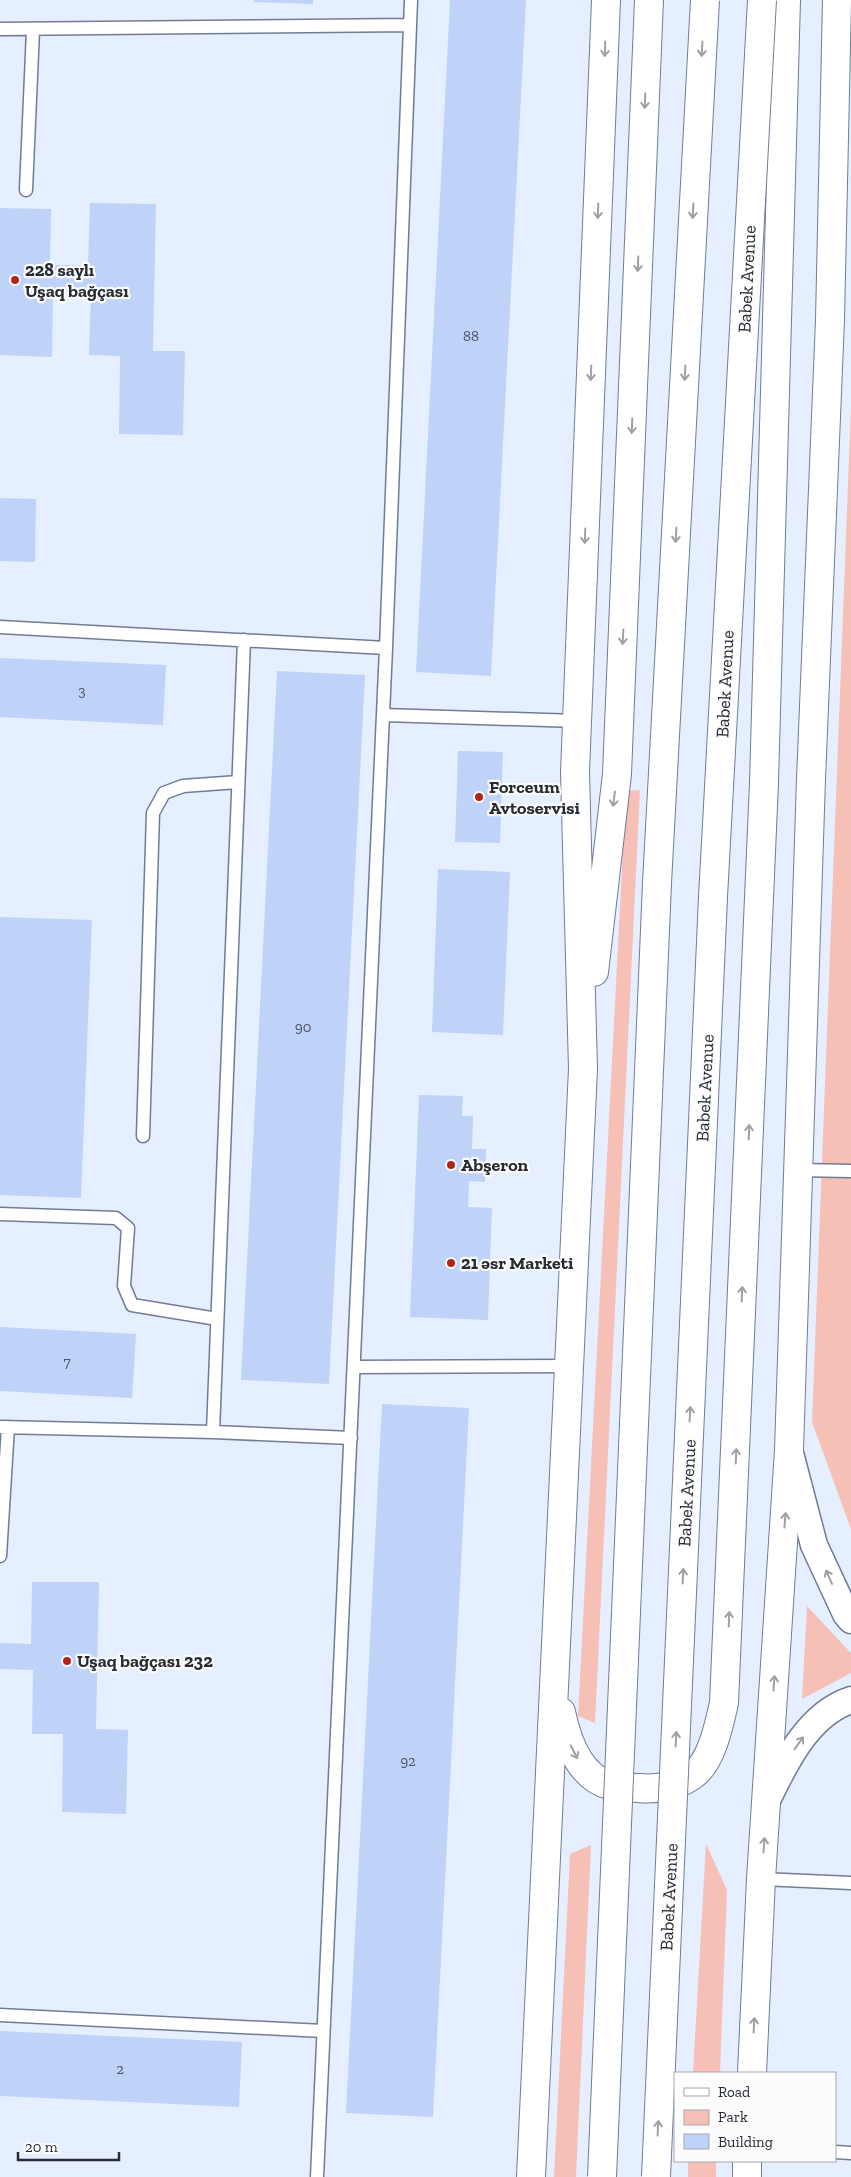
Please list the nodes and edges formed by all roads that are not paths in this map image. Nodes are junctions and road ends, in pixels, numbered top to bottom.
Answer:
1 (411, 0) edge
2 (606, 0) edge
3 (648, 0) edge
4 (705, 0) edge
5 (762, 0) edge
6 (786, 0) edge
7 (837, 0) edge
8 (410, 25) junction
9 (0, 29) edge
10 (33, 30) junction
11 (26, 190) dead end
12 (0, 628) edge
13 (244, 640) junction
14 (386, 648) junction
15 (383, 715) junction
16 (577, 721) junction
17 (238, 782) junction
18 (583, 1069) junction
19 (143, 1136) dead end
20 (798, 1170) junction
21 (851, 1171) edge
22 (0, 1214) edge
23 (217, 1319) junction
24 (354, 1366) junction
25 (569, 1366) junction
26 (4, 1427) edge
27 (213, 1432) junction
28 (350, 1438) junction
29 (789, 1450) junction
30 (0, 1556) edge
31 (851, 1620) edge
32 (556, 1653) junction
33 (851, 1700) edge
34 (767, 1800) junction
35 (762, 1879) junction
36 (851, 1882) edge
37 (0, 2015) edge
38 (323, 2031) junction
39 (752, 2072) edge
40 (836, 2152) edge
41 (851, 2153) edge
42 (747, 2162) edge
43 (317, 2177) edge
44 (531, 2177) edge
45 (602, 2177) edge
46 (656, 2177) edge
47 (747, 2177) edge

1 - 8 lane
2 -> 16 main road
3 -> 18 main road
4 -> 45 main road, bridge
46 -> 5 main road, Babek Avenue, bridge
32 -> 6 main road
7 - 20 main road
8 - 10 lane
8 - 14 lane
9 - 10 lane
10 - 11 lane
12 - 13 lane
13 - 14 lane
13 - 17 lane
14 - 15 lane
15 - 16 lane
15 - 24 lane
16 - 18 main road
17 - 19 lane
17 - 23 lane
18 - 25 main road
20 - 21 lane
20 - 29 main road
22 - 23 lane
23 - 27 lane
24 - 25 lane
24 - 28 lane
25 - 32 main road
26 - 27 lane
26 - 30 lane
27 - 28 lane
28 - 38 lane
31 -> 29 street
34 -> 29 main road
32 - 44 main road
34 -> 33 street
35 -> 34 main road
35 - 36 lane
39 -> 35 main road
37 - 38 lane
38 - 43 lane
40 - 41 lane
42 - 47 main road

